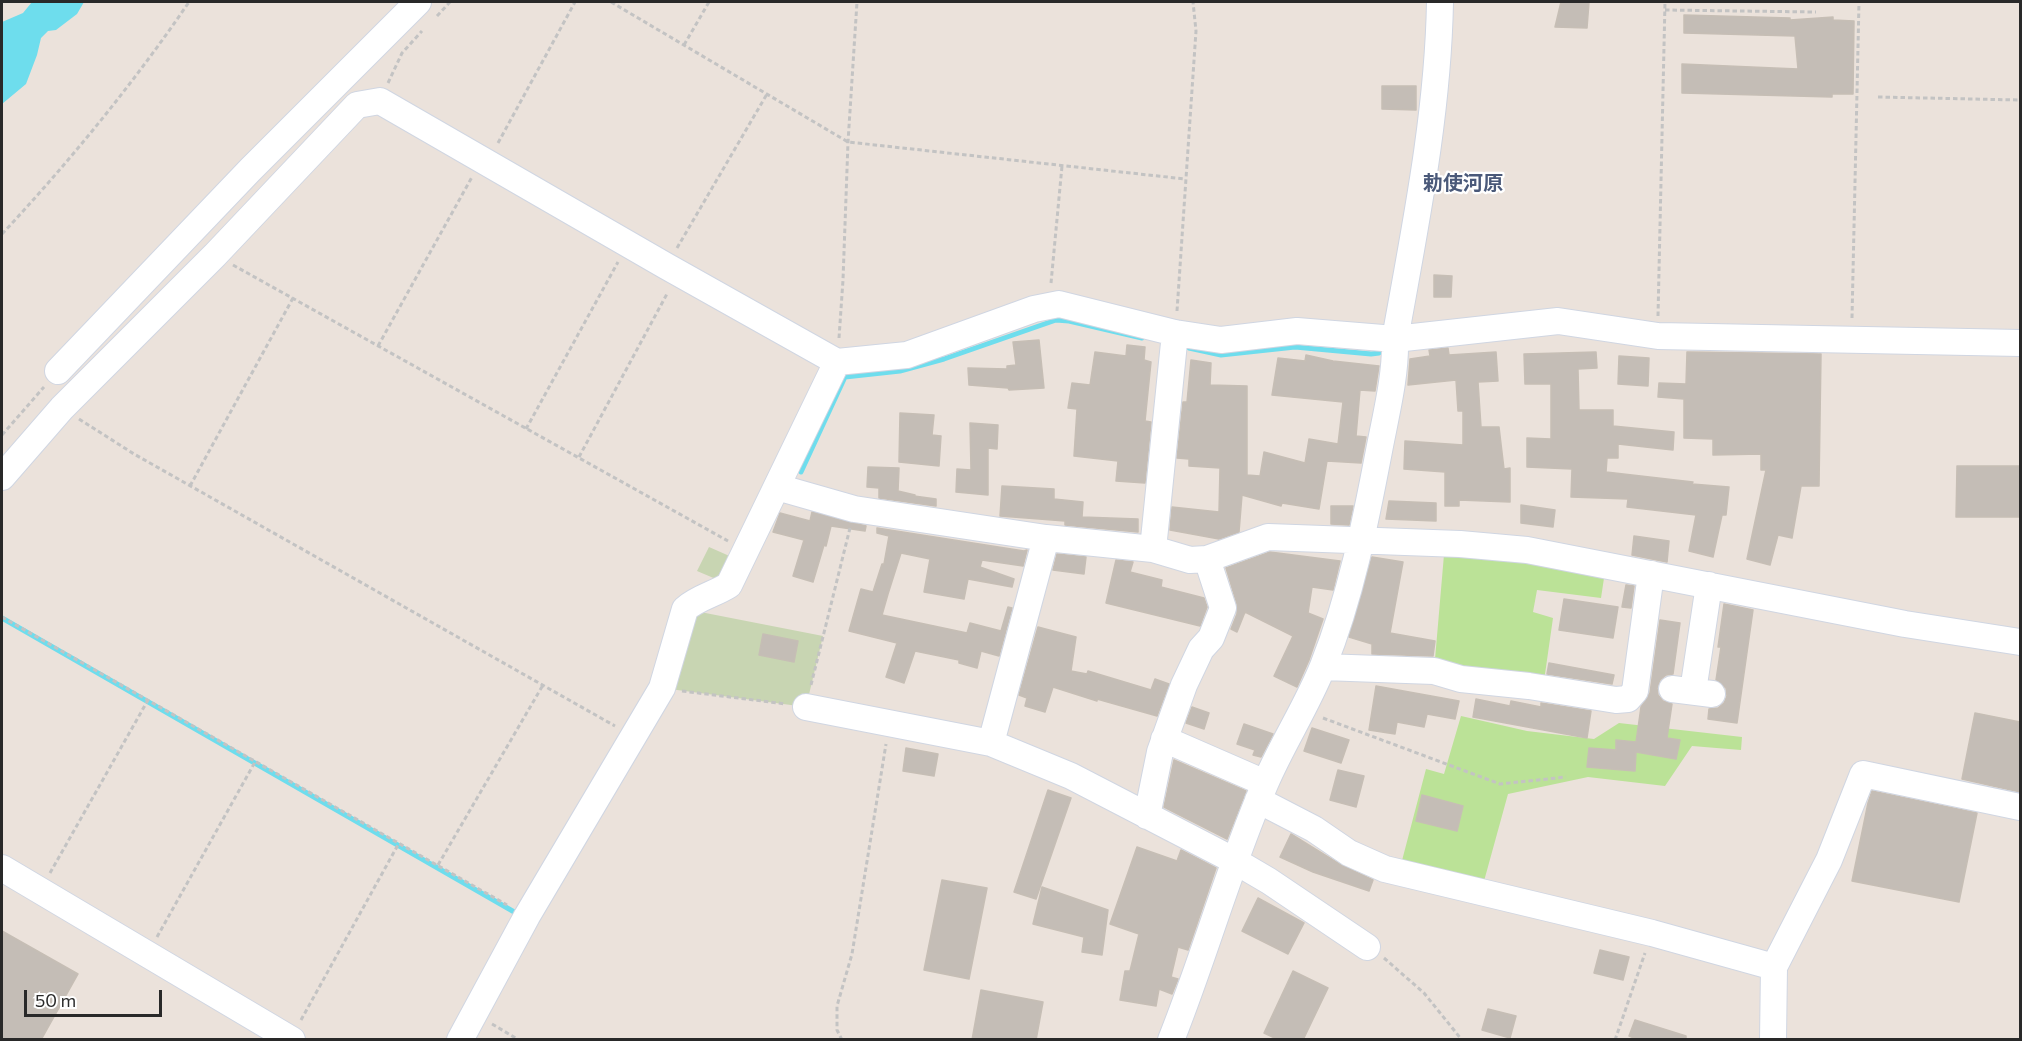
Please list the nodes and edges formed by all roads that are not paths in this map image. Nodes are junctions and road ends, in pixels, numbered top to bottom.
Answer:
1 (1440, 2) edge
2 (426, 10) edge
3 (1175, 333) junction
4 (1395, 339) junction
5 (2020, 344) edge
6 (837, 362) junction
7 (57, 371) road end
8 (2, 477) edge
9 (777, 487) junction
10 (1046, 538) junction
11 (1361, 540) junction
12 (1153, 549) junction
13 (1207, 560) junction
14 (1651, 574) junction
15 (1709, 585) junction
16 (2020, 642) edge
17 (1323, 668) junction
18 (1692, 691) dead end
19 (806, 707) road end
20 (1164, 739) junction
21 (991, 744) junction
22 (1262, 792) junction
23 (2020, 807) edge
24 (1147, 816) junction
25 (1235, 861) junction
26 (2, 868) edge
27 (1367, 947) road end
28 (1774, 967) junction
29 (291, 1039) edge
30 (460, 1040) edge
31 (1171, 1040) edge
32 (1773, 1040) edge

1 - 4 street
2 - 7 street
3 - 4 street
3 - 6 street
3 - 12 street
4 - 5 street
4 - 11 street
6 - 8 street
6 - 9 street
9 - 10 street
9 - 30 street
10 - 12 street
10 - 21 street
11 - 13 street
11 - 14 street
11 - 17 street
12 - 13 street
13 - 20 street
14 - 15 street
14 - 17 street
15 - 16 street
15 - 18 street
17 - 22 street
19 - 21 street
20 - 22 street
20 - 24 street
21 - 24 street
22 - 25 street
22 - 28 street
23 - 28 street
24 - 25 street
25 - 27 street
25 - 31 street
26 - 29 street
28 - 32 street

